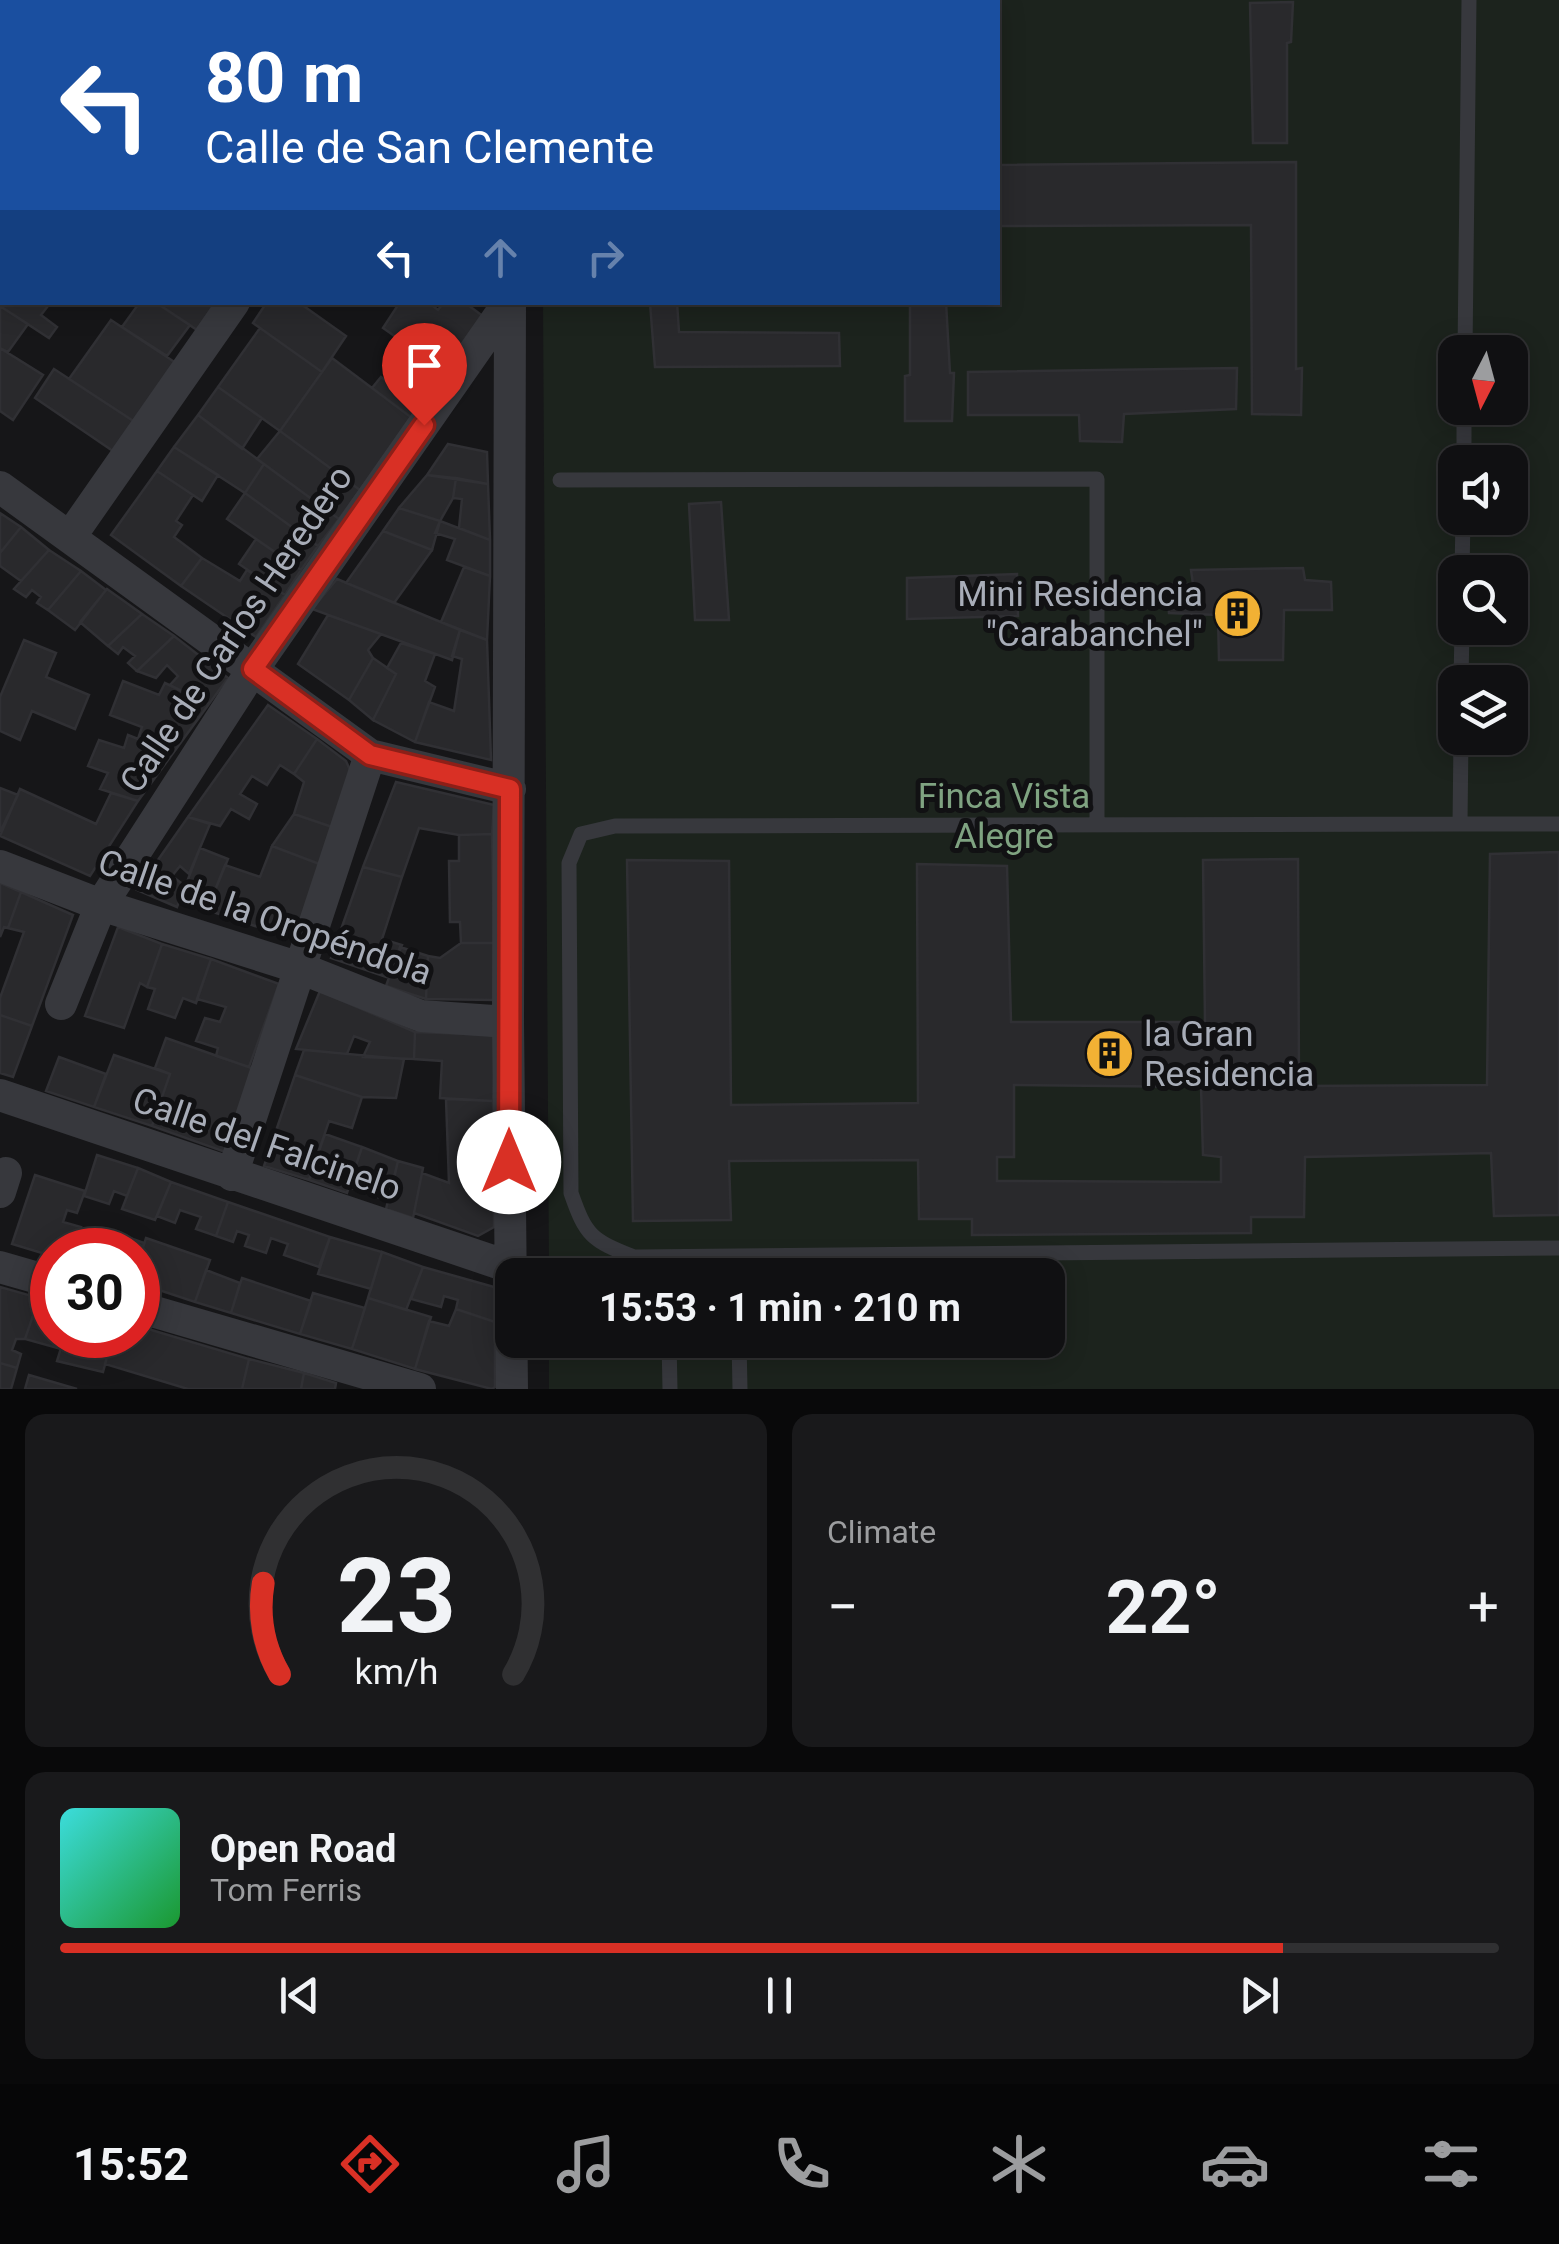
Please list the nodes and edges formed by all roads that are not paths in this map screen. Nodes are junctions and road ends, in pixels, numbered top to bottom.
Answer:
1 (1468, 0) edge
2 (232, 305) edge
3 (508, 305) edge
4 (510, 305) edge
5 (1465, 335) edge
6 (560, 480) dead end
7 (0, 488) edge
8 (70, 537) junction
9 (253, 669) junction
10 (370, 755) junction
11 (1461, 755) edge
12 (510, 789) junction
13 (1460, 824) junction
14 (1559, 824) edge
15 (1097, 825) junction
16 (0, 866) edge
17 (101, 905) junction
18 (300, 968) junction
19 (62, 1004) dead end
20 (508, 1022) junction
21 (0, 1095) edge
22 (232, 1175) junction
23 (1559, 1248) edge
24 (510, 1258) edge
25 (495, 1262) edge
26 (0, 1267) edge
27 (30, 1276) edge
28 (160, 1313) edge
29 (511, 1358) edge
30 (670, 1358) edge
31 (739, 1358) edge
32 (420, 1389) edge
33 (512, 1389) edge
34 (670, 1389) edge
35 (740, 1389) edge

1 - 5 lane
2 - 8 street
3 - 9 street, Calle de Carlos Heredero
4 - 12 street
6 - 15 lane
7 - 8 street
8 - 9 street
9 - 10 street
9 - 17 street, Calle de Carlos Heredero
10 - 12 street
10 - 18 street
11 - 13 lane
12 - 20 street
13 - 14 lane
13 - 15 lane
15 - 23 lane
16 - 17 street, Calle de la Oropéndola
17 - 18 street, Calle de la Oropéndola
17 - 19 street, Calle de Carlos Heredero
18 - 20 street, Calle de la Oropéndola
18 - 22 street
20 - 24 street
21 - 22 street, Calle del Falcinelo
22 - 25 street, Calle del Falcinelo
26 - 27 street
28 - 32 street
29 - 33 street
30 - 34 lane
31 - 35 lane

